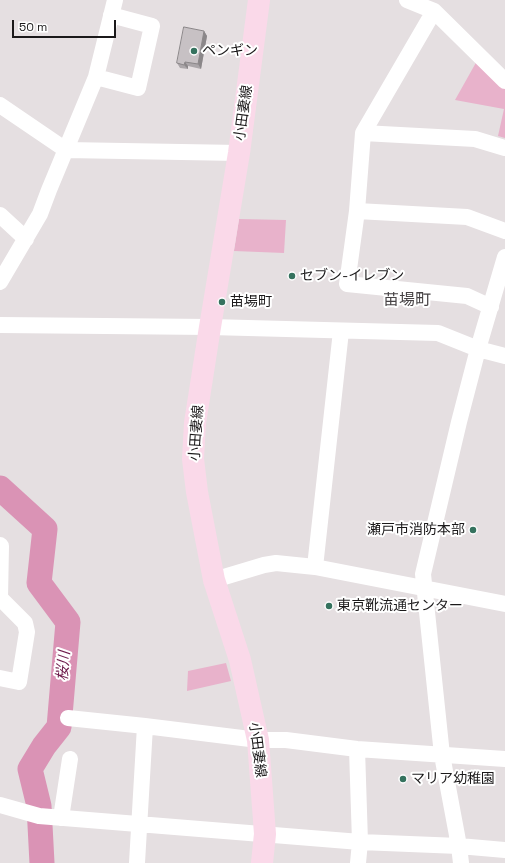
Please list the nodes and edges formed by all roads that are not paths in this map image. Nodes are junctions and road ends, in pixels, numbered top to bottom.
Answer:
1 (259, 0) edge
2 (407, 0) edge
3 (113, 7) edge
4 (434, 12) junction
5 (96, 77) junction
6 (505, 81) edge
7 (0, 105) edge
8 (363, 133) junction
9 (505, 148) edge
10 (66, 150) junction
11 (239, 153) junction
12 (357, 212) junction
13 (0, 215) edge
14 (505, 231) edge
15 (26, 239) junction
16 (505, 257) edge
17 (0, 282) edge
18 (491, 307) junction
19 (0, 325) edge
20 (210, 327) junction
21 (341, 331) junction
22 (478, 349) junction
23 (505, 356) edge
24 (0, 545) edge
25 (314, 567) junction
26 (214, 580) junction
27 (425, 588) junction
28 (0, 598) edge
29 (505, 604) edge
30 (0, 678) edge
31 (68, 718) dead end
32 (145, 726) junction
33 (258, 740) junction
34 (357, 749) junction
35 (442, 755) junction
36 (70, 759) dead end
37 (505, 760) edge
38 (0, 805) edge
39 (61, 818) junction
40 (139, 824) junction
41 (265, 834) junction
42 (360, 842) junction
43 (459, 846) junction
44 (505, 850) edge
45 (137, 863) edge
46 (262, 863) edge
47 (358, 863) edge
48 (461, 863) edge

1 - 11 street, 小田妻線
2 - 4 street
3 - 5 street
3 - 5 street
4 - 6 street
4 - 8 street
5 - 10 street
7 - 10 street
8 - 9 street
8 - 12 street
10 - 11 street
10 - 15 street
11 - 20 street, 小田妻線
12 - 14 street
12 - 18 street
13 - 15 street
15 - 17 street
16 - 18 street
18 - 22 street
19 - 20 street
20 - 21 street
20 - 26 street, 小田妻線
21 - 22 street
21 - 25 street
22 - 23 street
22 - 27 street
24 - 28 street
25 - 26 street
25 - 27 street
26 - 33 street, 小田妻線
27 - 29 street
27 - 35 street
28 - 30 street
31 - 32 street
32 - 33 street
32 - 40 street
33 - 34 street
33 - 41 street, 小田妻線
34 - 35 street
34 - 42 street
35 - 37 street
35 - 43 street
36 - 39 street
38 - 39 street
39 - 40 street
40 - 41 street
40 - 45 street
41 - 42 street
41 - 46 street, 小田妻線
42 - 43 street
42 - 47 street
43 - 44 street
43 - 48 street

